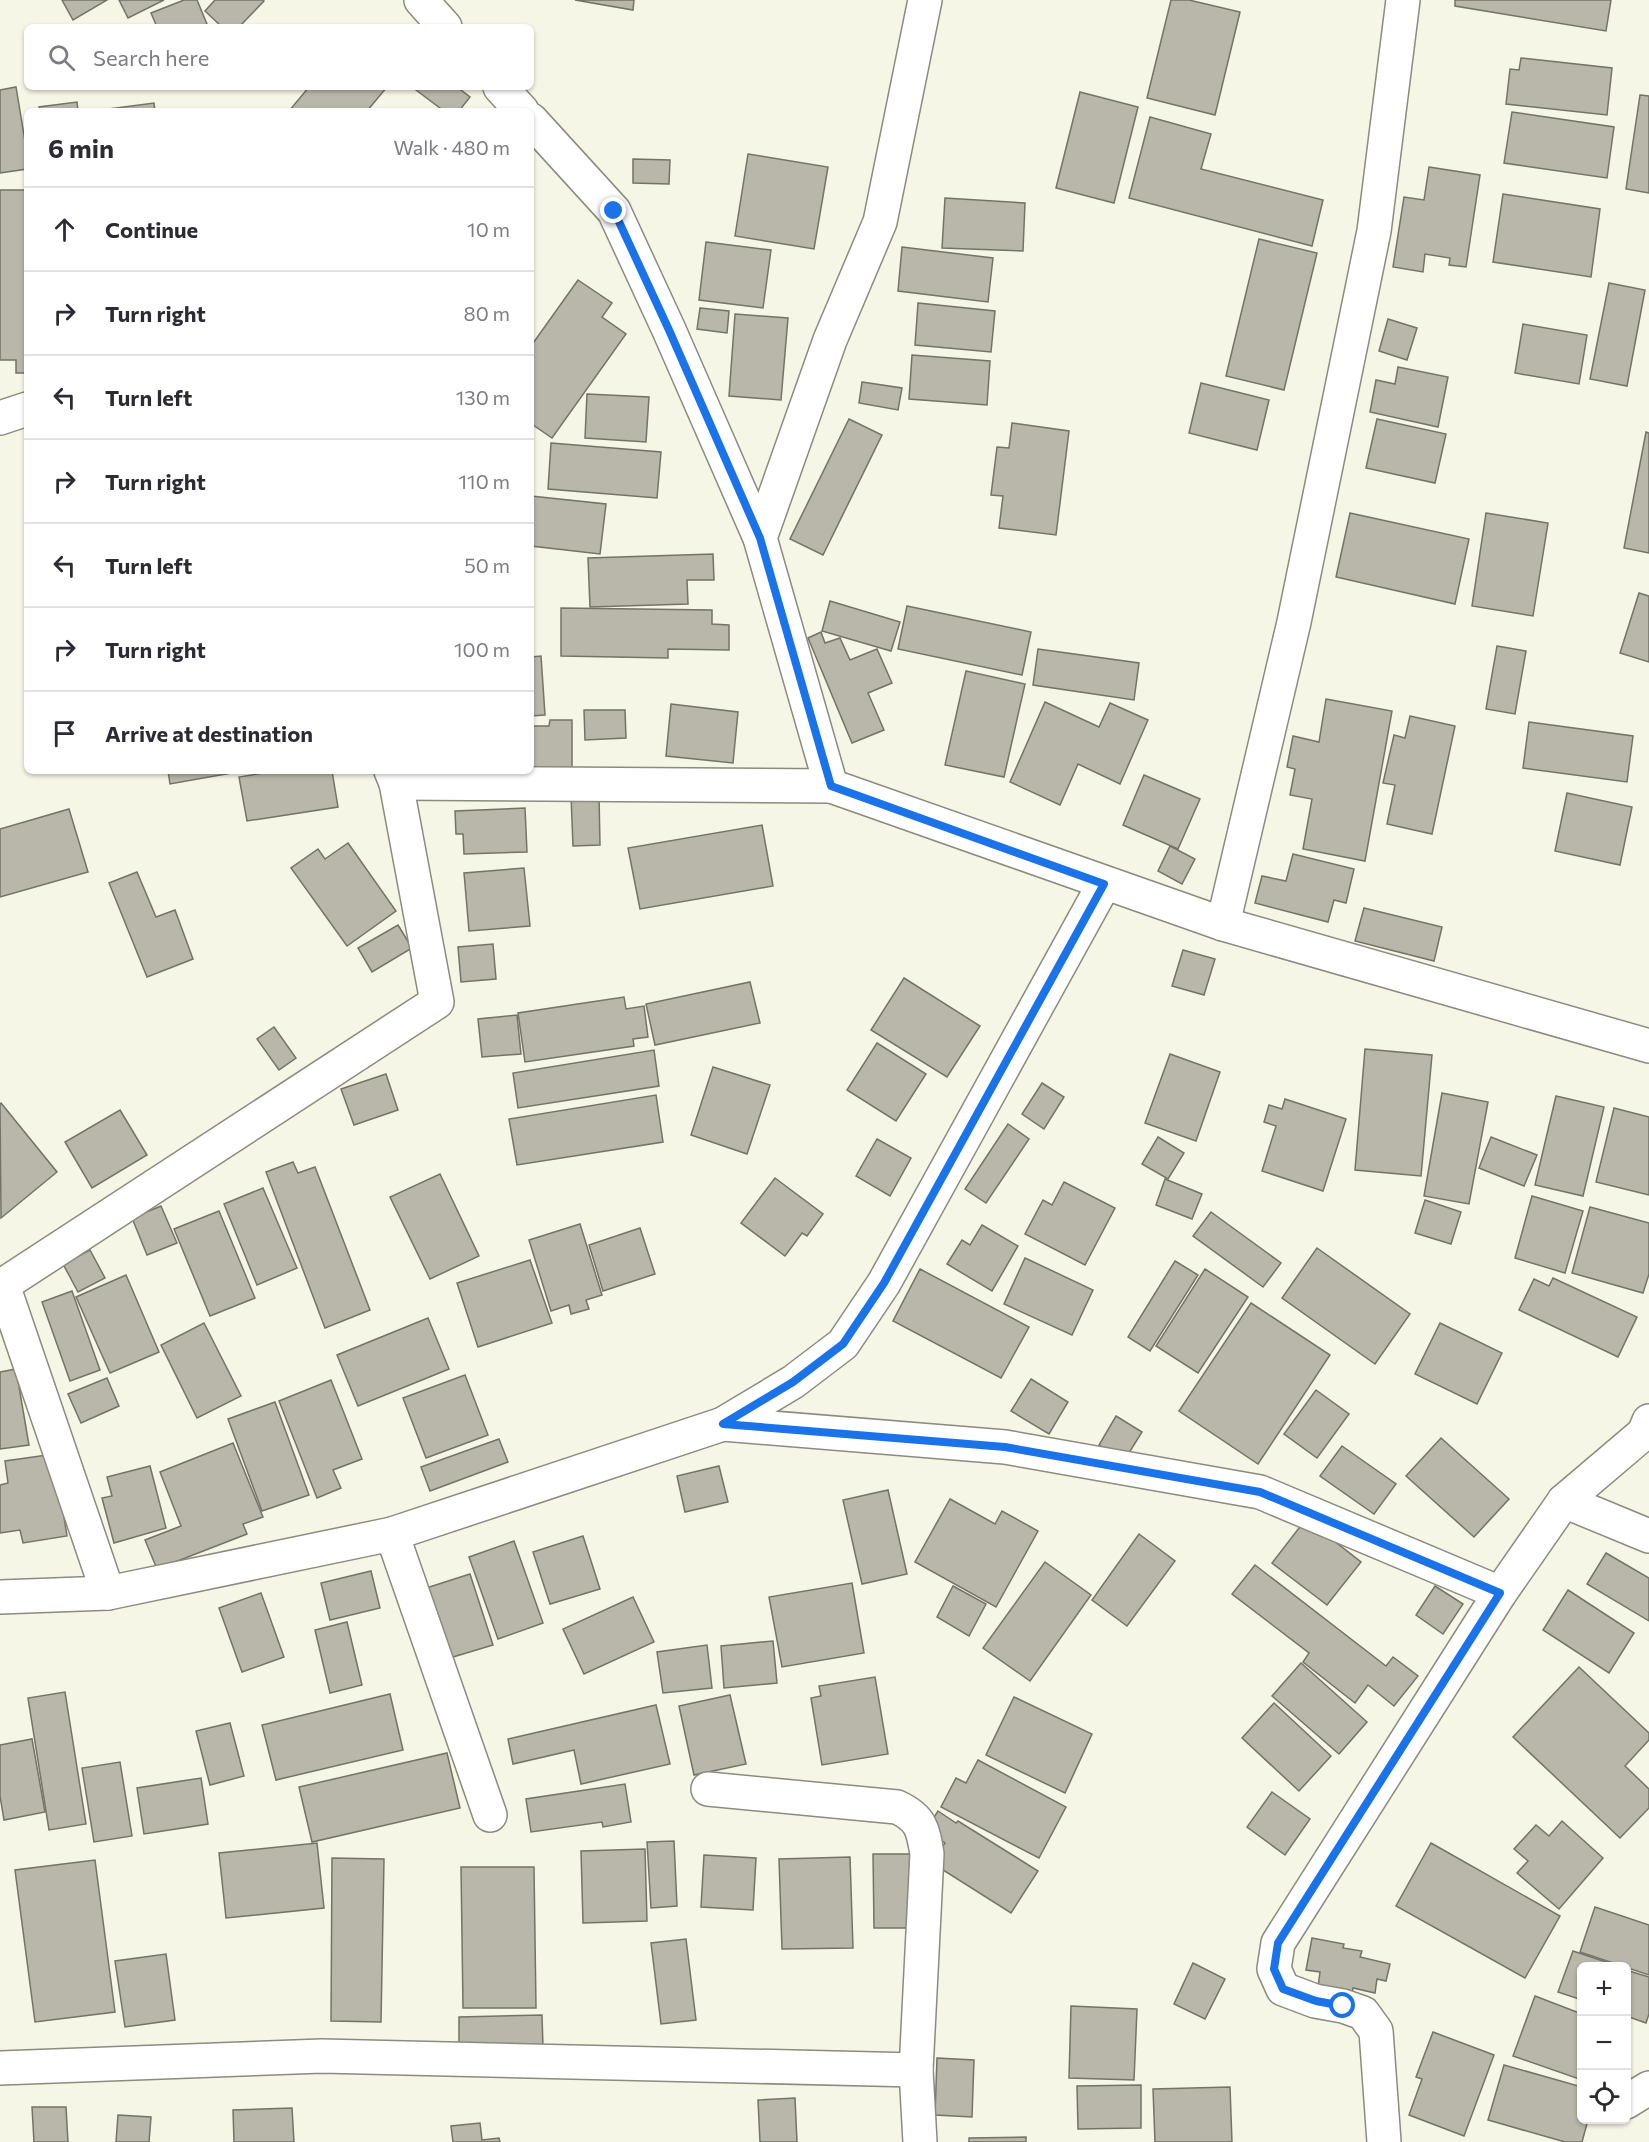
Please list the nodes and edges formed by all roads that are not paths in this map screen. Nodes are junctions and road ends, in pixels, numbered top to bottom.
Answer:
1 (421, 0) edge
2 (925, 0) edge
3 (1403, 0) edge
4 (442, 24) edge
5 (503, 90) edge
6 (519, 108) edge
7 (534, 123) edge
8 (24, 410) edge
9 (0, 418) edge
10 (760, 538) junction
11 (394, 777) edge
12 (831, 786) junction
13 (1104, 884) junction
14 (1223, 924) junction
15 (1649, 1046) edge
16 (1649, 1421) edge
17 (723, 1424) junction
18 (1564, 1501) junction
19 (392, 1534) junction
20 (1649, 1536) edge
21 (108, 1593) junction
22 (1500, 1593) junction
23 (0, 1597) edge
24 (708, 1789) dead end
25 (490, 1815) dead end
26 (0, 2068) edge
27 (916, 2070) junction
28 (1649, 2088) edge
29 (1631, 2099) edge
30 (920, 2142) edge
31 (1384, 2142) edge

1 - 4 street
2 - 10 street
3 - 14 street
5 - 6 street
7 - 10 street
8 - 9 street
10 - 12 street
11 - 12 street
11 - 21 street
12 - 13 street
13 - 14 street
13 - 17 street
14 - 15 street
16 - 18 street
17 - 19 street
17 - 22 street
18 - 20 street
18 - 22 street
19 - 21 street
19 - 25 street
21 - 23 street
22 - 31 street
24 - 27 street
26 - 27 street
27 - 30 street
28 - 29 street

